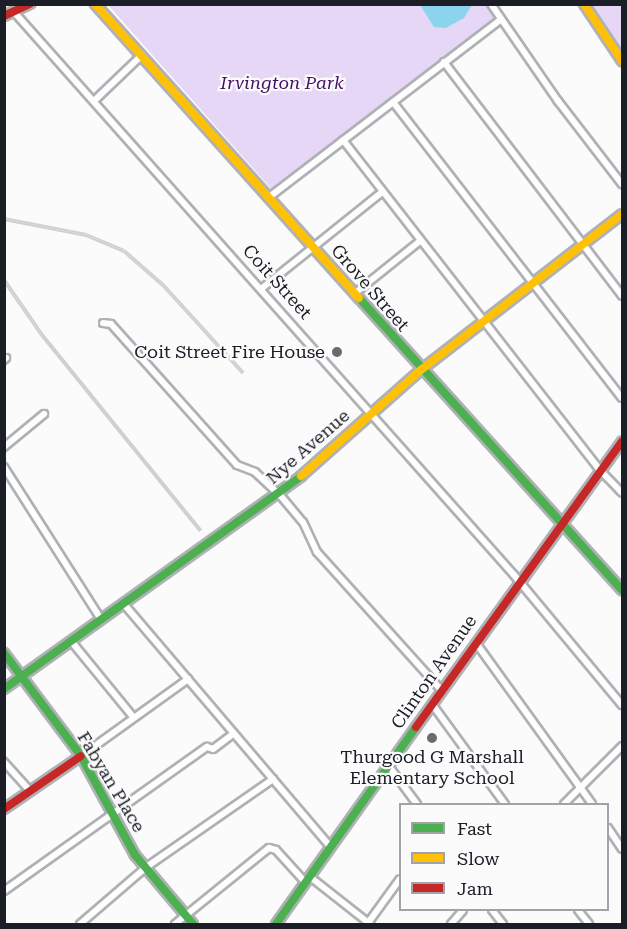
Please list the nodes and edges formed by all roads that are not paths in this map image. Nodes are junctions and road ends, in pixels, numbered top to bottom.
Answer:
1 (30, 4) edge
2 (95, 4) edge
3 (584, 4) edge
4 (494, 5) edge
5 (12, 8) edge
6 (4, 16) edge
7 (501, 19) junction
8 (142, 55) junction
9 (622, 61) edge
10 (444, 63) junction
11 (95, 100) junction
12 (393, 102) junction
13 (343, 140) junction
14 (622, 184) edge
15 (382, 192) junction
16 (268, 198) junction
17 (622, 214) edge
18 (420, 241) junction
19 (582, 245) junction
20 (311, 246) junction
21 (533, 283) junction
22 (261, 289) junction
23 (353, 294) junction
24 (622, 297) edge
25 (483, 322) junction
26 (103, 323) dead end
27 (421, 370) junction
28 (622, 398) edge
29 (372, 413) junction
30 (44, 414) dead end
31 (622, 441) edge
32 (4, 447) edge
33 (4, 467) edge
34 (598, 469) junction
35 (622, 493) edge
36 (280, 495) junction
37 (561, 525) junction
38 (519, 581) junction
39 (622, 590) edge
40 (123, 603) junction
41 (101, 619) junction
42 (71, 641) junction
43 (476, 643) junction
44 (4, 653) edge
45 (20, 678) junction
46 (188, 679) junction
47 (4, 689) edge
48 (442, 691) junction
49 (432, 704) junction
50 (622, 705) edge
51 (134, 718) junction
52 (234, 733) junction
53 (622, 746) edge
54 (81, 756) junction
55 (4, 762) edge
56 (388, 765) junction
57 (273, 778) junction
58 (580, 788) junction
59 (30, 792) junction
60 (416, 803) edge
61 (504, 803) edge
62 (565, 803) edge
63 (591, 803) edge
64 (4, 809) edge
65 (112, 814) junction
66 (609, 830) edge
67 (330, 846) junction
68 (622, 849) edge
69 (145, 868) junction
70 (307, 879) junction
71 (399, 880) edge
72 (4, 891) edge
73 (461, 911) edge
74 (493, 911) edge
75 (579, 911) edge
76 (185, 916) junction
77 (80, 924) edge
78 (175, 924) edge
79 (193, 924) edge
80 (276, 924) edge
81 (369, 924) edge
82 (451, 924) edge
83 (503, 924) edge
84 (589, 924) edge

1 - 5 main road
2 - 8 main road, Grove Street
3 - 9 main road
4 - 7 street
5 - 6 main road
5 - 11 street, Coit Street
7 - 10 street
7 - 14 street
8 - 11 street
8 - 16 main road, Grove Street
10 - 12 street
10 - 19 street
11 - 22 street, Coit Street
12 - 13 street
12 - 21 street
13 - 15 street
13 - 16 street
15 - 18 street
15 - 20 street
16 - 20 main road, Grove Street
17 - 19 main road, Nye Avenue
18 - 23 street
18 - 25 street
19 - 21 main road, Nye Avenue
19 - 24 street
20 - 22 street
20 - 23 main road, Grove Street
21 - 25 main road, Nye Avenue
21 - 28 street
22 - 29 street, Coit Street
23 - 27 main road, Grove Street
25 - 27 main road, Nye Avenue
25 - 34 street
26 - 36 street
27 - 29 main road, Nye Avenue
27 - 37 main road, Grove Street
29 - 36 main road, Nye Avenue
29 - 38 street, Coit Street
30 - 32 street
31 - 34 main road, Clinton Avenue
33 - 41 street
34 - 35 street
34 - 37 main road, Clinton Avenue
36 - 40 main road, Nye Avenue
36 - 48 street
37 - 38 main road, Clinton Avenue
37 - 39 main road, Grove Street
38 - 43 main road, Clinton Avenue
38 - 50 street, Coit Street
40 - 41 main road, Nye Avenue
40 - 46 street
41 - 42 main road, Nye Avenue
42 - 45 main road, Nye Avenue
42 - 51 street
43 - 48 main road, Clinton Avenue
43 - 58 street
44 - 45 main road, Fabyan Place
45 - 47 main road, Nye Avenue
45 - 54 main road, Fabyan Place
46 - 51 street
46 - 52 street
48 - 49 main road, Clinton Avenue
49 - 56 main road, Clinton Avenue
49 - 61 street
51 - 54 street
52 - 57 street
52 - 65 street
53 - 58 street
54 - 59 main road
54 - 65 main road, Fabyan Place
55 - 59 street
56 - 60 street
56 - 67 main road, Clinton Avenue
57 - 67 street
57 - 69 street
58 - 62 street
58 - 63 street
59 - 64 main road
65 - 69 main road, Fabyan Place
65 - 72 street
66 - 68 street
67 - 70 main road, Clinton Avenue
69 - 76 main road, Fabyan Place
69 - 77 street
70 - 76 street
70 - 80 main road, Clinton Avenue
70 - 81 street
71 - 81 street
73 - 82 street
74 - 83 street
75 - 84 street
76 - 78 street
76 - 79 main road, Fabyan Place

